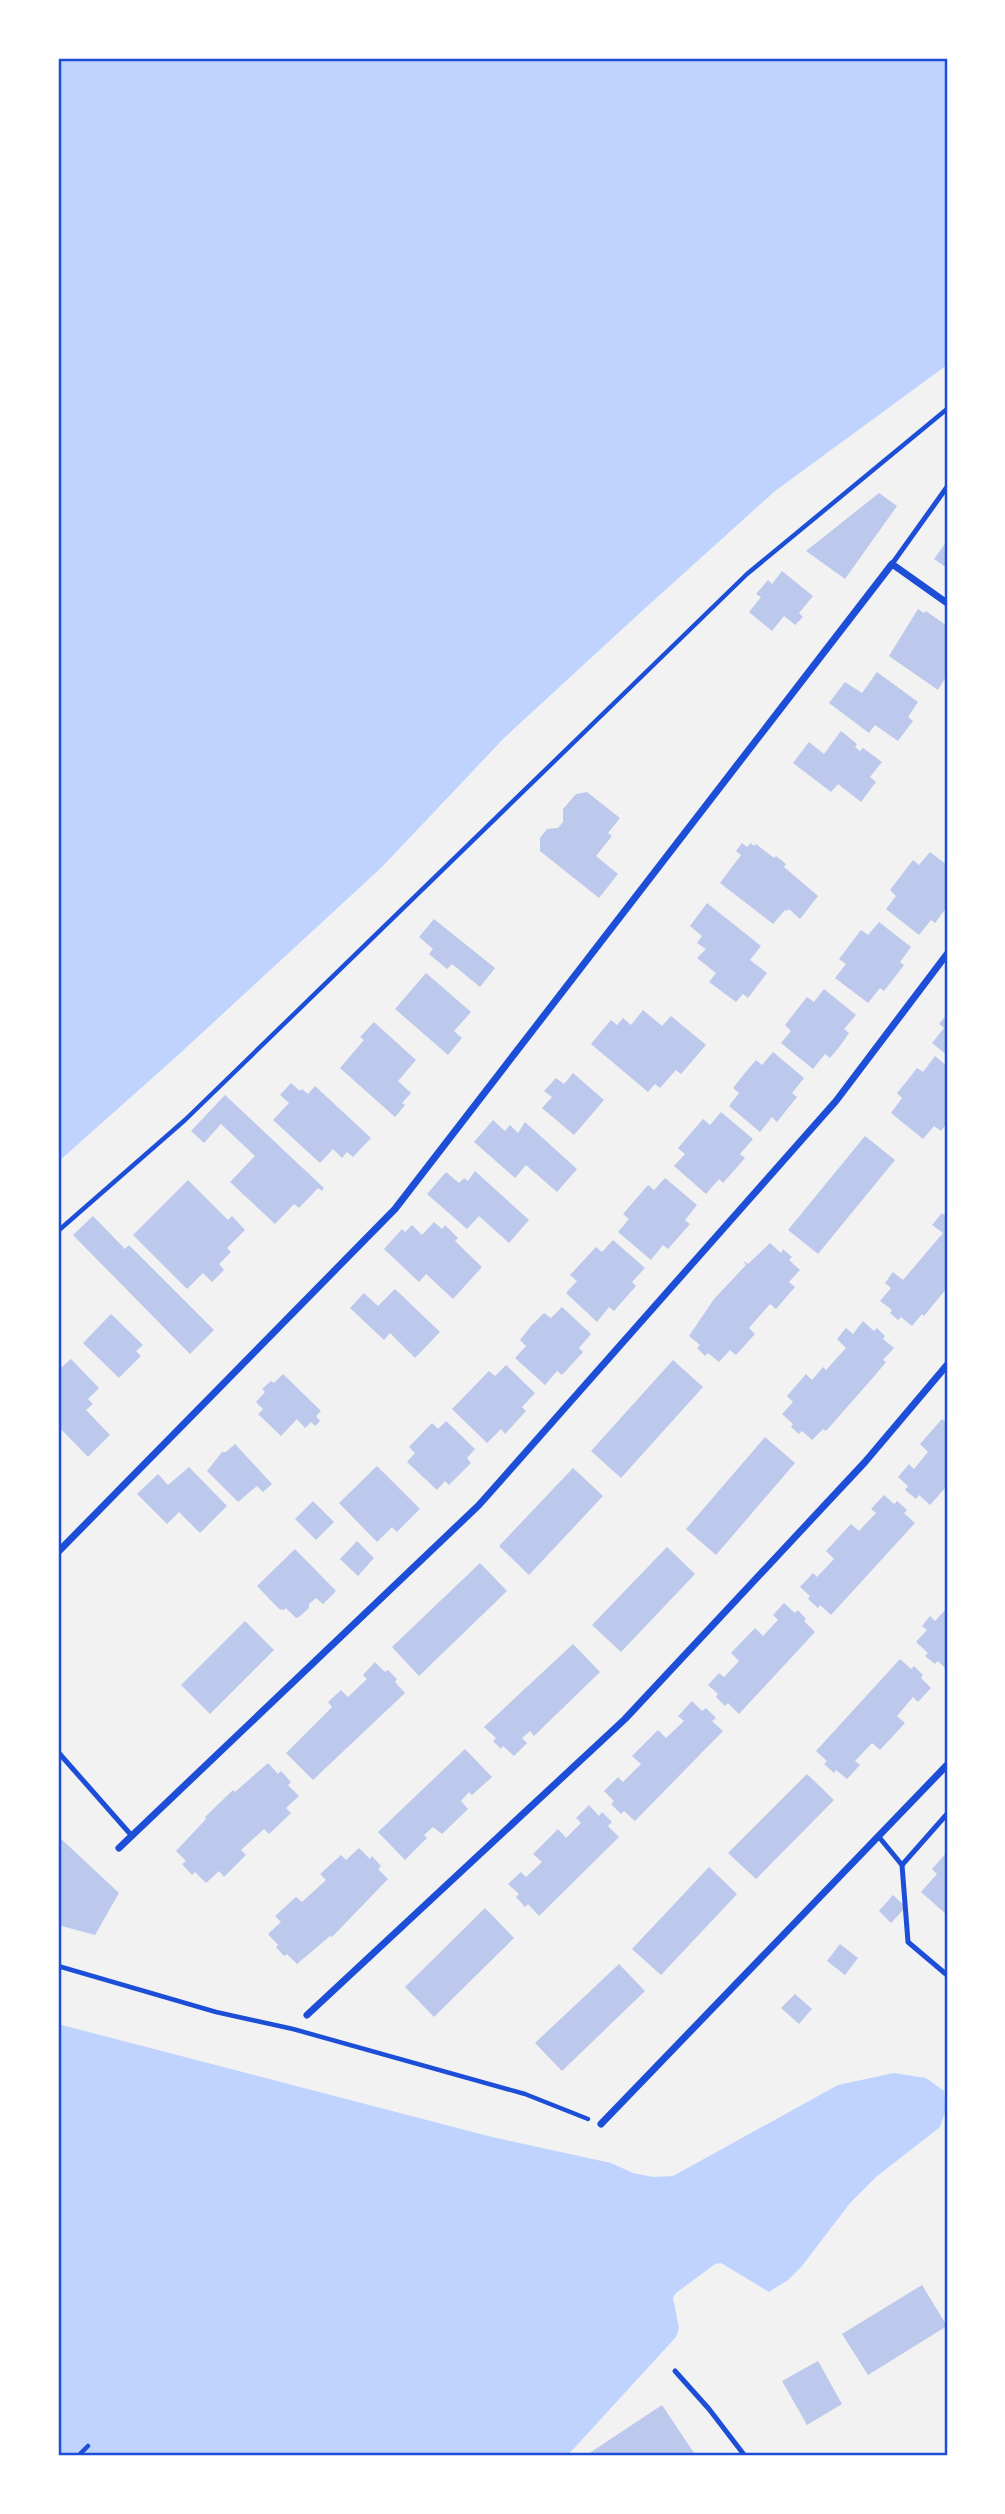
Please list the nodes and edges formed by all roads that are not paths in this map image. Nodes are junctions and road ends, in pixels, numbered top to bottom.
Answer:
1 (947, 487) edge
2 (892, 564) junction
3 (947, 603) edge
4 (947, 954) edge
5 (947, 1365) edge
6 (58, 1552) edge
7 (58, 1752) edge
8 (947, 1765) edge
9 (947, 1814) edge
10 (132, 1836) junction
11 (879, 1836) junction
12 (119, 1849) dead end
13 (902, 1865) junction
14 (947, 1975) edge
15 (307, 2015) dead end
16 (601, 2124) road end
17 (674, 2371) dead end
18 (745, 2456) edge

1 - 2 lane
2 - 3 street
2 - 6 street
4 - 10 street
5 - 15 street
7 - 10 lane
8 - 11 street
9 - 13 lane
10 - 12 street
11 - 13 lane
11 - 16 street
13 - 14 lane
17 - 18 lane

